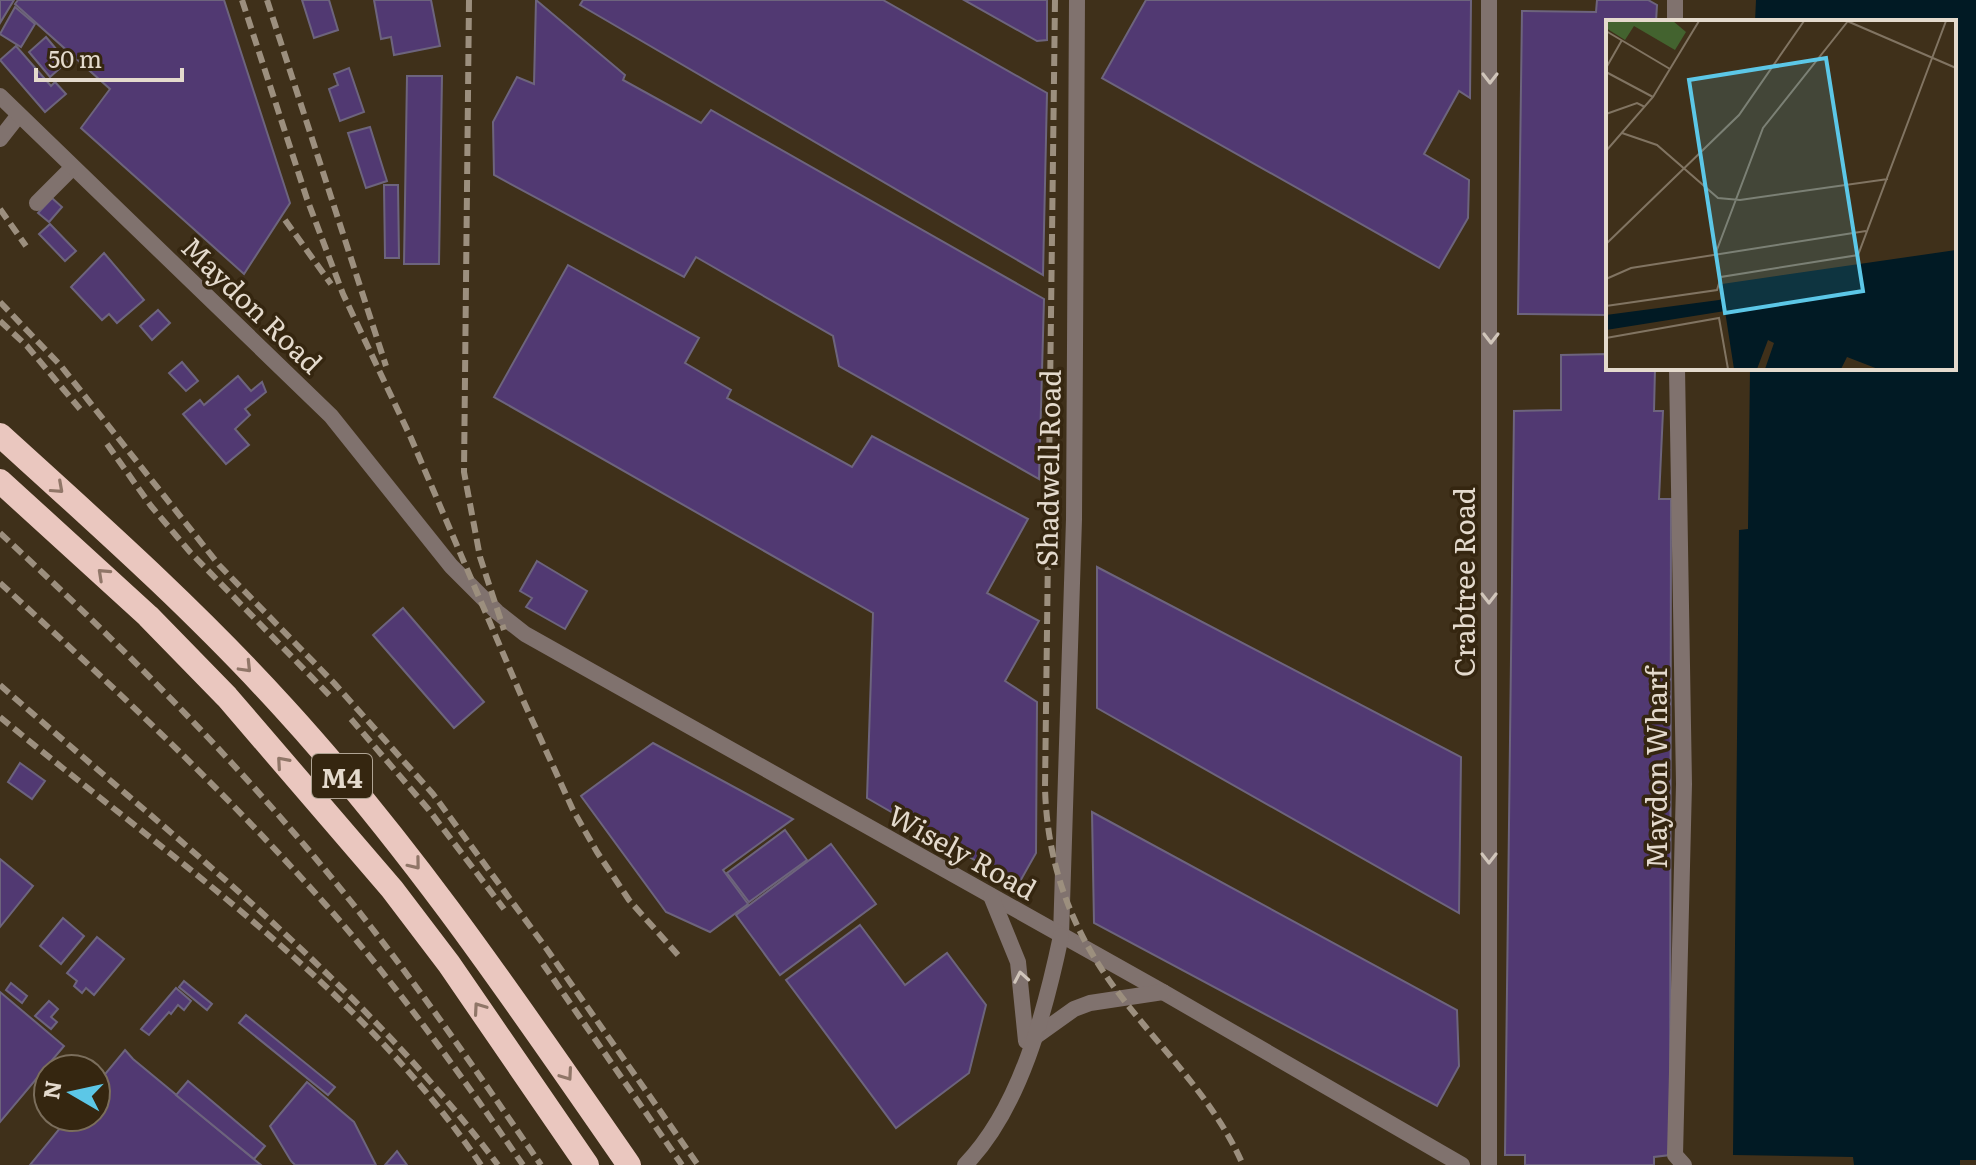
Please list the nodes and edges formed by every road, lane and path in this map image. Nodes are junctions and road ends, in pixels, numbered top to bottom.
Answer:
1 (1077, 0) edge
2 (1489, 0) edge
3 (0, 96) edge
4 (18, 116) junction
5 (0, 139) edge
6 (72, 168) junction
7 (37, 203) dead end
8 (1677, 370) edge
9 (0, 435) edge
10 (0, 481) edge
11 (451, 566) joint
12 (991, 896) junction
13 (1061, 936) junction
14 (1163, 992) junction
15 (1029, 1047) junction
16 (587, 1165) edge
17 (629, 1165) edge
18 (965, 1165) edge
19 (1462, 1165) edge
20 (1489, 1165) edge
21 (1684, 1165) edge

1 - 13 street, Shadwell Road
2 -> 20 street, Crabtree Road
3 - 4 street, Maydon Road
4 - 5 street
4 - 6 street, Maydon Road
6 - 7 street
6 - 11 street, Maydon Road
8 - 21 street, Maydon Wharf
9 -> 17 highway, M4
16 -> 10 highway, M4
11 - 12 street, Wisely Road
12 - 13 street, Wisely Road
15 -> 12 street
13 - 14 street, Wisely Road
13 - 15 street, Shadwell Road
14 - 15 street
14 - 19 street, Wisely Road
15 - 18 street, Shadwell Road

